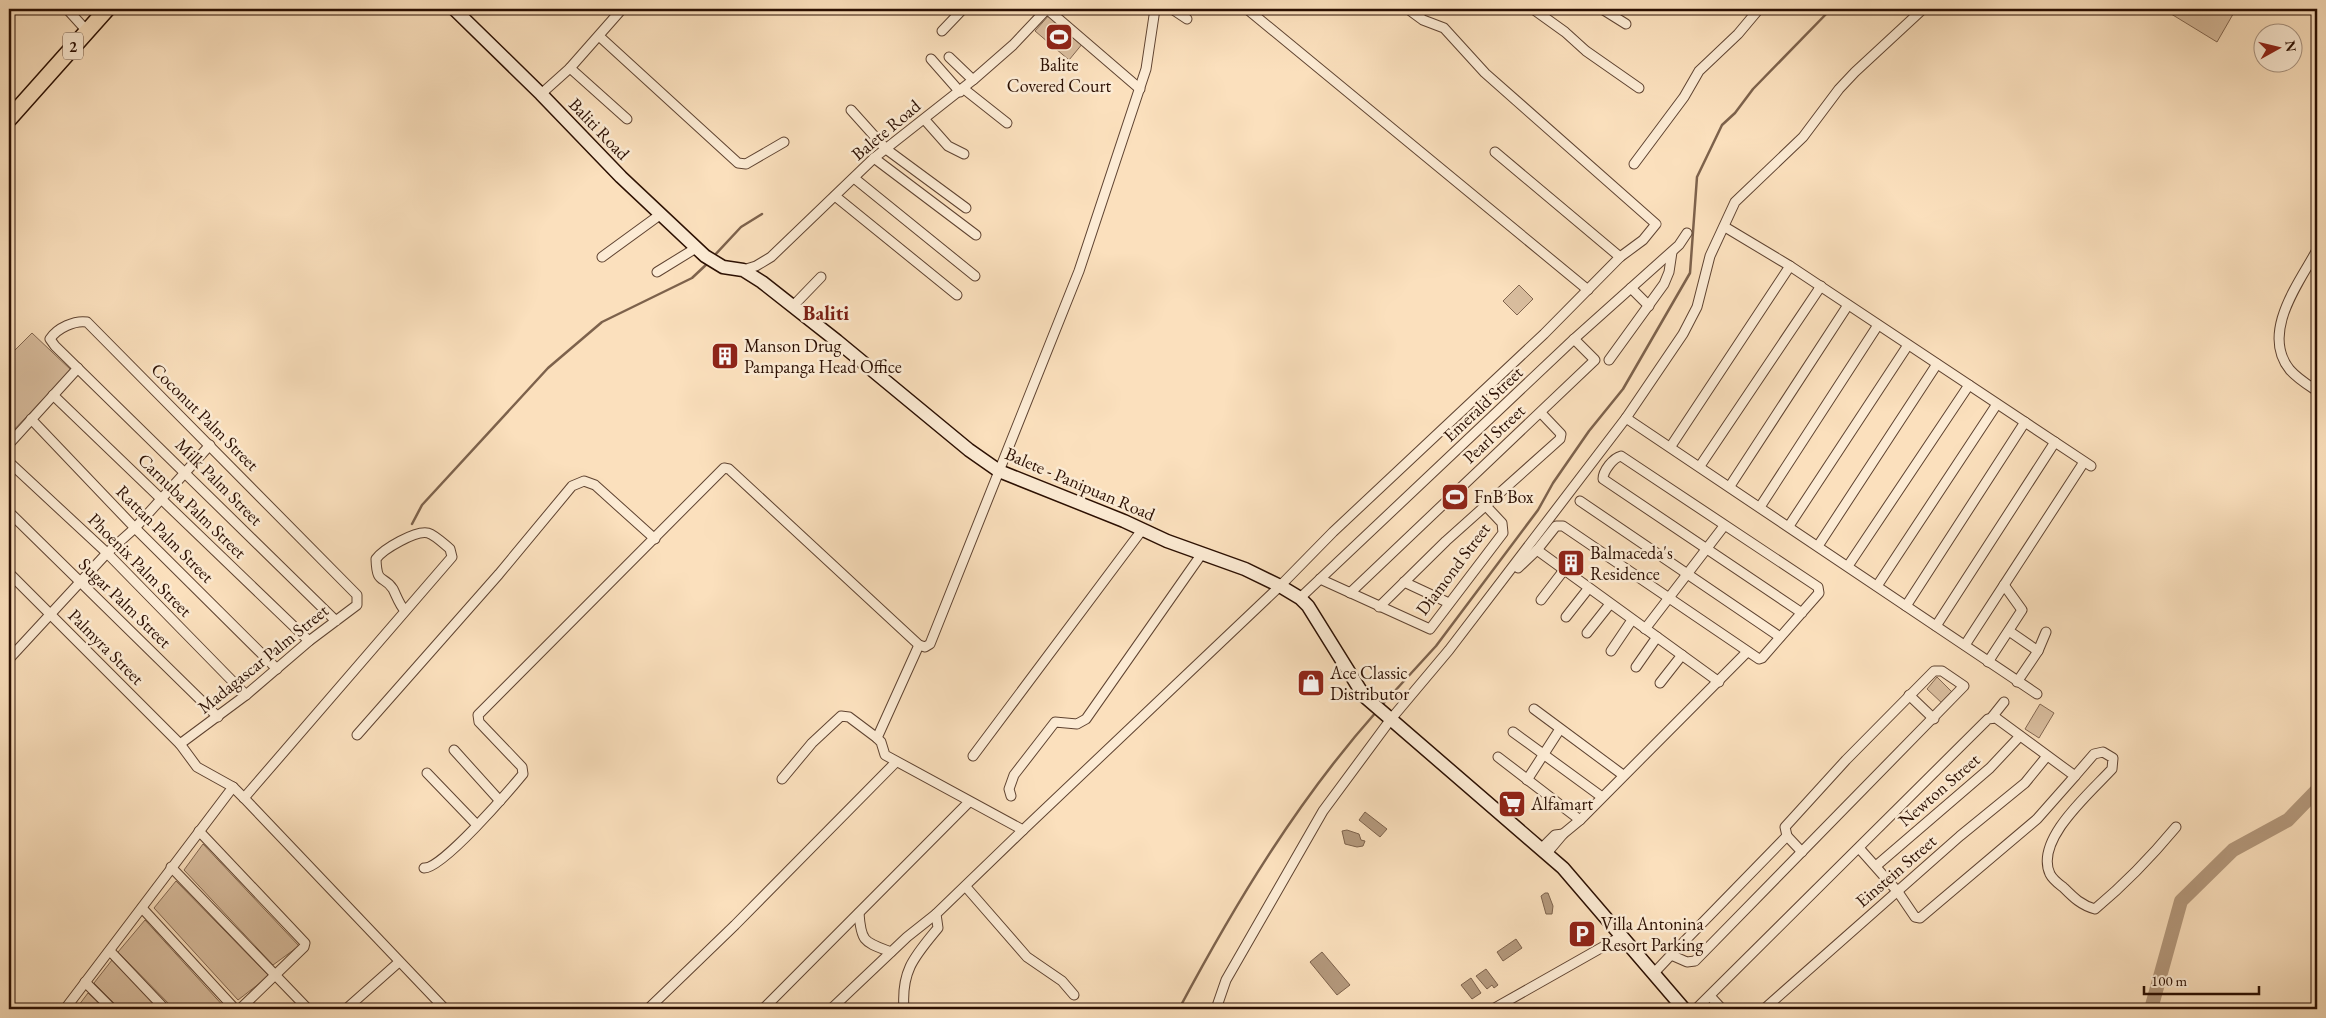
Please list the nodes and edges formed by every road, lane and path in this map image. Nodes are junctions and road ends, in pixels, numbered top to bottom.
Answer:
1 (67, 9) edge
2 (107, 9) edge
3 (454, 9) edge
4 (622, 9) edge
5 (963, 9) edge
6 (1047, 9) edge
7 (1155, 9) edge
8 (1172, 9) edge
9 (1248, 9) edge
10 (1408, 9) edge
11 (1533, 9) edge
12 (1602, 9) edge
13 (1759, 9) edge
14 (1923, 9) edge
15 (1187, 19) dead end
16 (1626, 24) dead end
17 (87, 31) junction
18 (942, 31) dead end
19 (599, 36) junction
20 (948, 56) dead end
21 (931, 59) dead end
22 (570, 68) junction
23 (973, 80) junction
24 (1639, 88) dead end
25 (1140, 89) junction
26 (962, 90) junction
27 (541, 94) junction
28 (851, 110) dead end
29 (9, 119) edge
30 (627, 119) dead end
31 (925, 120) junction
32 (1007, 123) dead end
33 (784, 142) dead end
34 (886, 149) junction
35 (1494, 152) dead end
36 (964, 154) dead end
37 (874, 158) junction
38 (1634, 164) dead end
39 (854, 178) junction
40 (835, 196) junction
41 (966, 208) dead end
42 (661, 214) junction
43 (1724, 227) junction
44 (1687, 233) dead end
45 (976, 235) dead end
46 (2317, 250) edge
47 (700, 252) junction
48 (1672, 252) junction
49 (602, 257) dead end
50 (1620, 258) junction
51 (720, 266) joint
52 (1790, 266) junction
53 (743, 270) junction
54 (657, 272) dead end
55 (975, 276) dead end
56 (821, 278) dead end
57 (1821, 286) junction
58 (1631, 288) junction
59 (1588, 290) junction
60 (957, 295) dead end
61 (1848, 305) junction
62 (793, 306) junction
63 (1649, 306) junction
64 (1878, 325) junction
65 (1574, 339) junction
66 (1908, 345) junction
67 (1609, 360) dead end
68 (1937, 364) junction
69 (78, 368) junction
70 (1969, 385) junction
71 (2317, 392) edge
72 (53, 395) junction
73 (1997, 404) junction
74 (1541, 413) junction
75 (1626, 418) junction
76 (31, 420) junction
77 (2026, 422) junction
78 (2055, 442) junction
79 (9, 444) edge
80 (210, 445) junction
81 (1671, 446) junction
82 (9, 462) edge
83 (1700, 466) junction
84 (1000, 471) junction
85 (186, 472) junction
86 (1730, 486) junction
87 (161, 499) junction
88 (1580, 501) dead end
89 (1486, 506) junction
90 (1760, 507) junction
91 (9, 512) edge
92 (1724, 526) junction
93 (1788, 526) junction
94 (135, 528) junction
95 (1142, 530) junction
96 (655, 539) junction
97 (1818, 546) junction
98 (1537, 550) junction
99 (1707, 550) junction
100 (107, 553) junction
101 (1201, 555) junction
102 (1848, 566) junction
103 (1518, 568) dead end
104 (1564, 570) junction
105 (9, 573) edge
106 (1688, 574) junction
107 (1320, 579) junction
108 (81, 582) junction
109 (1404, 582) junction
110 (2004, 584) junction
111 (1280, 586) junction
112 (1877, 586) junction
113 (1588, 589) junction
114 (1350, 593) junction
115 (358, 595) joint
116 (1300, 598) junction
117 (1670, 599) junction
118 (1541, 600) dead end
119 (1449, 603) junction
120 (1610, 604) junction
121 (1906, 606) junction
122 (1379, 607) junction
123 (405, 611) junction
124 (1802, 613) junction
125 (51, 614) junction
126 (1566, 617) dead end
127 (1632, 620) junction
128 (336, 621) junction
129 (1936, 626) junction
130 (1645, 629) junction
131 (2009, 631) junction
132 (2046, 632) dead end
133 (1587, 633) dead end
134 (1656, 637) junction
135 (1780, 637) junction
136 (309, 641) junction
137 (919, 645) junction
138 (1965, 646) junction
139 (1611, 651) dead end
140 (2038, 651) junction
141 (1747, 652) junction
142 (1682, 655) junction
143 (9, 657) edge
144 (1988, 662) junction
145 (1636, 666) dead end
146 (277, 669) junction
147 (1719, 682) junction
148 (2018, 682) junction
149 (1660, 683) dead end
150 (2037, 694) dead end
151 (246, 695) junction
152 (1909, 696) junction
153 (2004, 702) dead end
154 (1534, 709) dead end
155 (1387, 716) junction
156 (218, 717) junction
157 (1992, 717) junction
158 (1934, 719) junction
159 (1560, 729) junction
160 (1513, 732) dead end
161 (357, 735) dead end
162 (2020, 736) junction
163 (877, 738) junction
164 (180, 744) junction
165 (454, 750) dead end
166 (973, 756) dead end
167 (1544, 756) junction
168 (2048, 756) junction
169 (1498, 758) dead end
170 (896, 762) junction
171 (427, 773) dead end
172 (1623, 775) junction
173 (2076, 776) junction
174 (782, 779) dead end
175 (1526, 780) junction
176 (232, 788) junction
177 (1011, 796) dead end
178 (1602, 797) junction
179 (244, 798) junction
180 (500, 802) junction
181 (969, 802) junction
182 (1580, 820) junction
183 (477, 825) junction
184 (2176, 827) dead end
185 (1023, 830) junction
186 (199, 832) junction
187 (1787, 836) junction
188 (1548, 847) junction
189 (1859, 848) junction
190 (1802, 852) junction
191 (1876, 866) junction
192 (171, 867) junction
193 (424, 868) dead end
194 (966, 887) junction
195 (1898, 892) junction
196 (142, 908) junction
197 (859, 913) junction
198 (936, 914) junction
199 (1622, 936) junction
200 (110, 951) junction
201 (891, 952) junction
202 (1671, 955) junction
203 (399, 962) junction
204 (1654, 973) junction
205 (276, 974) junction
206 (85, 982) junction
207 (1074, 995) dead end
208 (1710, 996) junction
209 (65, 1009) edge
210 (112, 1009) edge
211 (165, 1009) edge
212 (236, 1009) edge
213 (240, 1009) edge
214 (308, 1009) edge
215 (346, 1009) edge
216 (445, 1009) edge
217 (648, 1009) edge
218 (763, 1009) edge
219 (830, 1009) edge
220 (904, 1009) edge
221 (1216, 1009) edge
222 (1493, 1009) edge
223 (1684, 1009) edge
224 (1696, 1009) edge
225 (1722, 1009) edge
226 (1764, 1009) edge

1 - 17 street
2 - 17 highway, 2
3 - 27 main road, Baliti Road
4 - 19 street
5 - 18 street
6 - 23 street, Balete Road
6 - 25 street
7 - 25 street
8 - 15 street
9 - 59 street
10 - 50 street
11 - 24 street
12 - 16 street
13 - 38 street
14 - 43 street
17 - 29 highway, 2
19 - 22 street
19 - 33 street
20 - 23 street
21 - 26 street
22 - 27 street
22 - 30 street
23 - 26 street, Balete Road
25 - 84 street
26 - 31 street, Balete Road
26 - 32 street
27 - 42 main road, Baliti Road
28 - 34 street
31 - 34 street, Balete Road
31 - 36 street
34 - 37 street, Balete Road
34 - 41 street
35 - 50 street
37 - 39 street, Balete Road
37 - 45 street
39 - 40 street, Balete Road
39 - 55 street
40 - 53 street, Balete Road
40 - 60 street
42 - 47 main road, Baliti Road
42 - 49 street
43 - 52 street
43 - 75 street
44 - 48 street, Emerald Street
46 - 71 street
47 - 51 main road, Baliti Road
47 - 54 street
48 - 58 street, Emerald Street
48 - 63 street
50 - 59 street
51 - 53 main road, Balete - Panipuan Road
52 - 57 street
52 - 81 street
53 - 62 main road, Balete - Panipuan Road
56 - 62 street
57 - 61 street
57 - 83 street
58 - 63 street
58 - 65 street, Emerald Street
59 - 111 street
61 - 64 street
61 - 86 street
62 - 84 main road, Balete - Panipuan Road
63 - 67 street
64 - 66 street
64 - 90 street
65 - 74 street, Pearl Street
65 - 107 street, Emerald Street
66 - 68 street
66 - 93 street
68 - 70 street
68 - 97 street
69 - 72 street
69 - 80 street, Coconut Palm Street
69 - 85 street, Milk Palm Street
70 - 73 street
70 - 102 street
72 - 76 street
72 - 87 street, Carnuba Palm Street
73 - 77 street
73 - 112 street
74 - 89 street
74 - 114 street, Pearl Street
75 - 81 street
75 - 155 street
76 - 79 street
76 - 94 street, Rattan Palm Street
77 - 78 street
77 - 121 street
78 - 110 street
78 - 129 street
80 - 85 street
80 - 115 street, Coconut Palm Street
81 - 83 street
82 - 100 street, Phoenix Palm Street
83 - 86 street
84 - 95 main road, Balete - Panipuan Road
84 - 137 street
85 - 87 street
85 - 128 street, Milk Palm Street
86 - 90 street
87 - 94 street
87 - 136 street, Carnuba Palm Street
88 - 106 street
89 - 109 street
89 - 119 street, Diamond Street
90 - 93 street
91 - 108 street, Sugar Palm Street
92 - 99 street
92 - 99 street
92 - 124 street
93 - 97 street
94 - 100 street
94 - 146 street, Rattan Palm Street
95 - 101 main road, Balete - Panipuan Road
95 - 166 street
96 - 137 street
96 - 161 street
96 - 180 street
97 - 102 street
98 - 103 street
98 - 104 street
98 - 117 street
99 - 106 street
99 - 124 street
100 - 108 street
100 - 151 street, Phoenix Palm Street
101 - 111 main road, Balete - Panipuan Road
101 - 177 street
102 - 112 street
104 - 113 street
104 - 118 street
105 - 125 street, Palmyra Street
106 - 117 street
106 - 135 street
107 - 114 street, Diamond Street
107 - 116 street, Emerald Street
108 - 125 street
108 - 156 street, Sugar Palm Street
109 - 119 street
109 - 122 street
110 - 131 street
110 - 138 street
111 - 116 main road, Balete - Panipuan Road
111 - 185 street
112 - 121 street
113 - 120 street
113 - 126 street
114 - 122 street, Diamond Street
115 - 128 street, Madagascar Palm Street
116 - 155 main road, Balete - Panipuan Road
117 - 130 street
117 - 141 street
119 - 122 street, Diamond Street
120 - 127 street
120 - 133 street
121 - 129 street
123 - 123 street
123 - 179 street
124 - 135 street
125 - 143 street
125 - 164 street, Palmyra Street
127 - 130 street
127 - 139 street
128 - 136 street, Madagascar Palm Street
129 - 138 street
130 - 134 street
131 - 140 street
131 - 144 street
132 - 140 street
134 - 142 street
134 - 145 street
135 - 141 street
136 - 146 street, Madagascar Palm Street
137 - 163 street
138 - 144 street
140 - 148 street
141 - 147 street
142 - 147 street
142 - 149 street
144 - 148 street
146 - 151 street, Madagascar Palm Street
147 - 172 street
148 - 150 street
151 - 156 street, Madagascar Palm Street
152 - 158 street
152 - 158 street
152 - 187 street
153 - 157 street
154 - 159 street
155 - 188 main road, Balete - Panipuan Road
155 - 221 street
156 - 164 street, Madagascar Palm Street
157 - 162 street
157 - 189 street
158 - 190 street
159 - 167 street
159 - 172 street
160 - 167 street
162 - 168 street
162 - 191 street, Newton Street
163 - 170 street
163 - 174 street
164 - 176 street, Palmyra Street
165 - 180 street
167 - 175 street
167 - 178 street
168 - 173 street
168 - 195 street, Einstein Street
169 - 175 street
170 - 181 street
170 - 217 street
171 - 183 street
172 - 178 street
173 - 184 street
173 - 195 street
175 - 182 street
176 - 179 street, Palmyra Street
176 - 186 street
178 - 182 street
179 - 203 street, Palmyra Street
180 - 183 street
181 - 185 street
181 - 197 street
182 - 188 street
183 - 193 street
185 - 194 street
186 - 192 street
186 - 205 street
187 - 190 street
187 - 202 street
188 - 199 main road, Balete - Panipuan Road
189 - 191 street
189 - 208 street
190 - 202 street
191 - 195 street
192 - 196 street
192 - 205 street
194 - 198 street
194 - 207 street
195 - 226 street, Einstein Street
196 - 200 street
196 - 212 street
197 - 201 street
197 - 218 street
198 - 201 street
198 - 220 street
199 - 204 main road, Balete - Panipuan Road
199 - 222 street
200 - 206 street
200 - 211 street
201 - 219 street
202 - 204 street
203 - 215 street
203 - 216 street, Palmyra Street
204 - 223 main road, Balete - Panipuan Road
205 - 213 street
205 - 214 street
206 - 209 street
206 - 210 street
208 - 224 street
208 - 225 street

